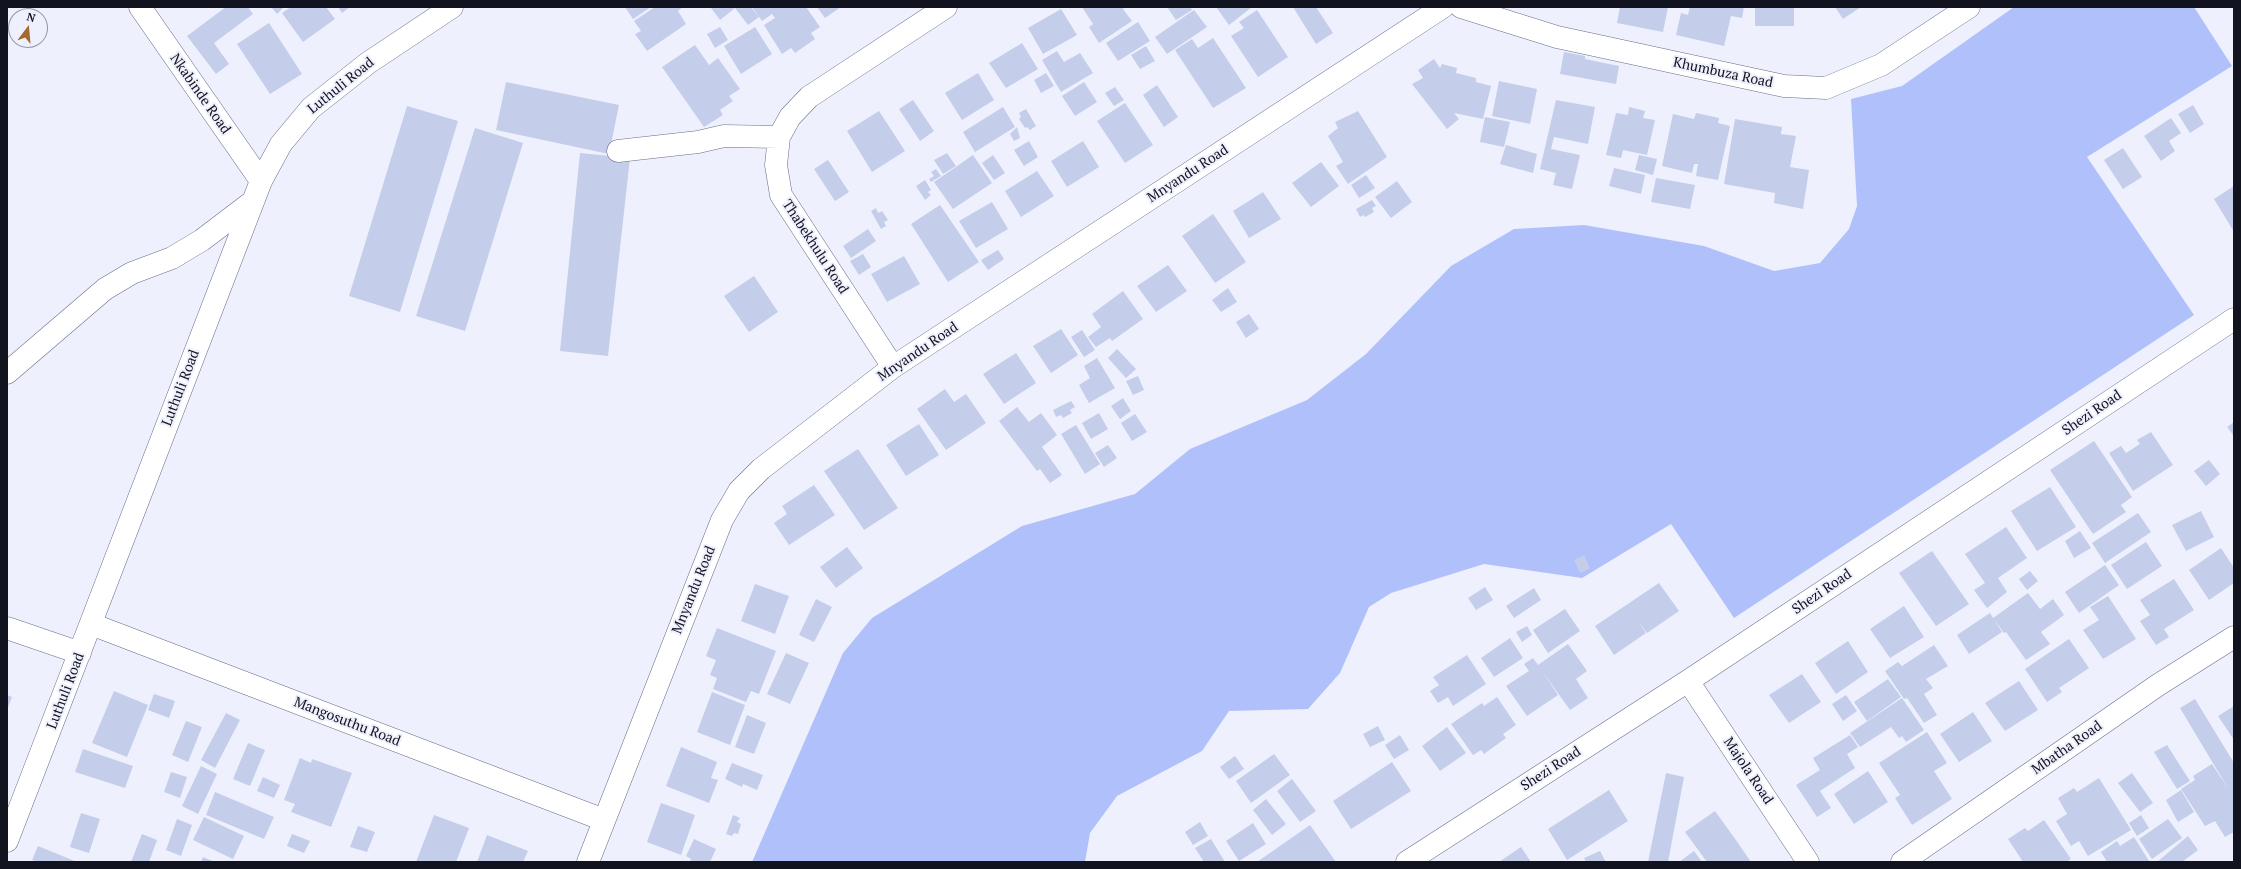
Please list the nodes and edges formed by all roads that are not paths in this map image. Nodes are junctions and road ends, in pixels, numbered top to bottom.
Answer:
1 (140, 7) edge
2 (452, 7) edge
3 (946, 7) edge
4 (1443, 7) edge
5 (1461, 7) edge
6 (1969, 7) edge
7 (779, 137) junction
8 (618, 151) dead end
9 (261, 181) junction
10 (252, 202) junction
11 (2234, 318) edge
12 (893, 367) junction
13 (7, 373) edge
14 (91, 624) junction
15 (7, 628) edge
16 (2234, 637) edge
17 (80, 653) junction
18 (1688, 681) junction
19 (604, 820) junction
20 (7, 841) edge
21 (588, 862) edge
22 (1407, 862) edge
23 (1808, 862) edge
24 (1902, 862) edge

1 - 9 street, Nkabinde Road
2 - 9 street, Luthuli Road
3 - 7 street, Thabekhulu Road
4 - 12 street, Mnyandu Road
5 - 6 street, Khumbuza Road
7 - 8 street
7 - 12 street, Thabekhulu Road
9 - 10 street, Luthuli Road
10 - 13 street
10 - 14 street, Luthuli Road
11 - 18 street, Shezi Road
12 - 19 street, Mnyandu Road
14 - 17 street, Luthuli Road
14 - 19 street, Mangosuthu Road
15 - 17 street
16 - 24 street, Mbatha Road
17 - 20 street, Luthuli Road
18 - 22 street, Shezi Road
18 - 23 street, Majola Road
19 - 21 street, Mnyandu Road

